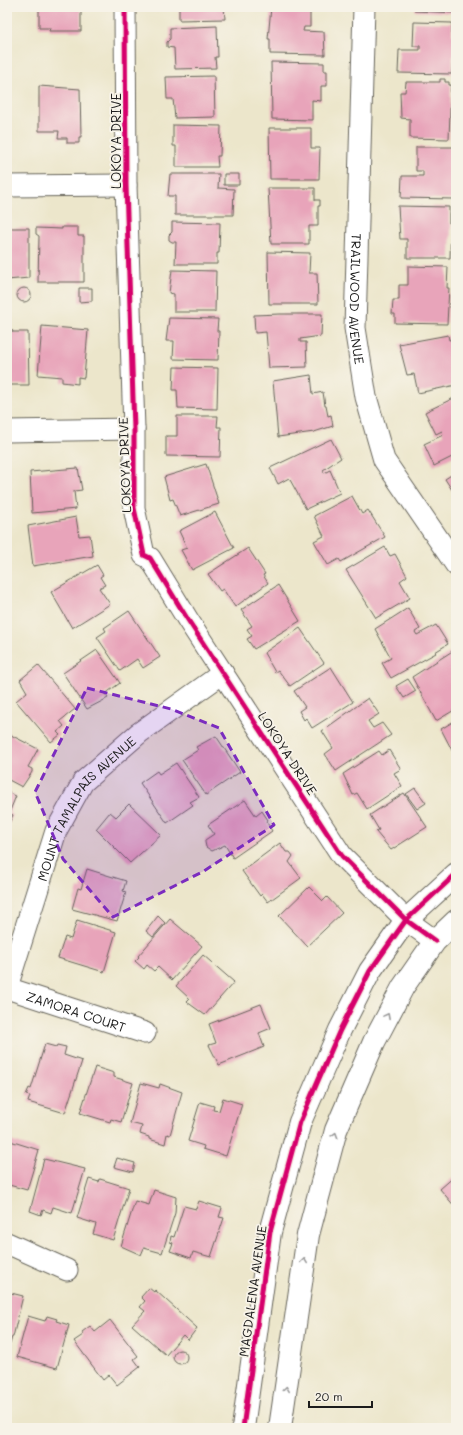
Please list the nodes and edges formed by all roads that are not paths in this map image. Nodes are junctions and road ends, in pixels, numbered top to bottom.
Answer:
1 (125, 7) edge
2 (364, 7) edge
3 (126, 185) junction
4 (7, 186) edge
5 (134, 429) junction
6 (7, 431) edge
7 (456, 565) edge
8 (224, 673) junction
9 (456, 874) edge
10 (406, 920) junction
11 (456, 921) edge
12 (435, 941) junction
13 (7, 988) edge
14 (145, 1033) dead end
15 (7, 1243) edge
16 (67, 1270) dead end
17 (243, 1428) edge
18 (280, 1428) edge

1 - 3 street, LOKOYA DRIVE
2 - 7 street, TRAILWOOD AVENUE
3 - 4 street
3 - 5 street, LOKOYA DRIVE
5 - 6 street
5 - 8 street, LOKOYA DRIVE
8 - 10 street, LOKOYA DRIVE
8 - 13 street, MOUNT TAMALPAIS AVENUE
9 - 10 street, MAGDALENA AVENUE
10 - 12 street, LOKOYA DRIVE
10 - 17 street, MAGDALENA AVENUE
11 - 12 street
18 -> 12 street
13 - 14 street, ZAMORA COURT
15 - 16 street

